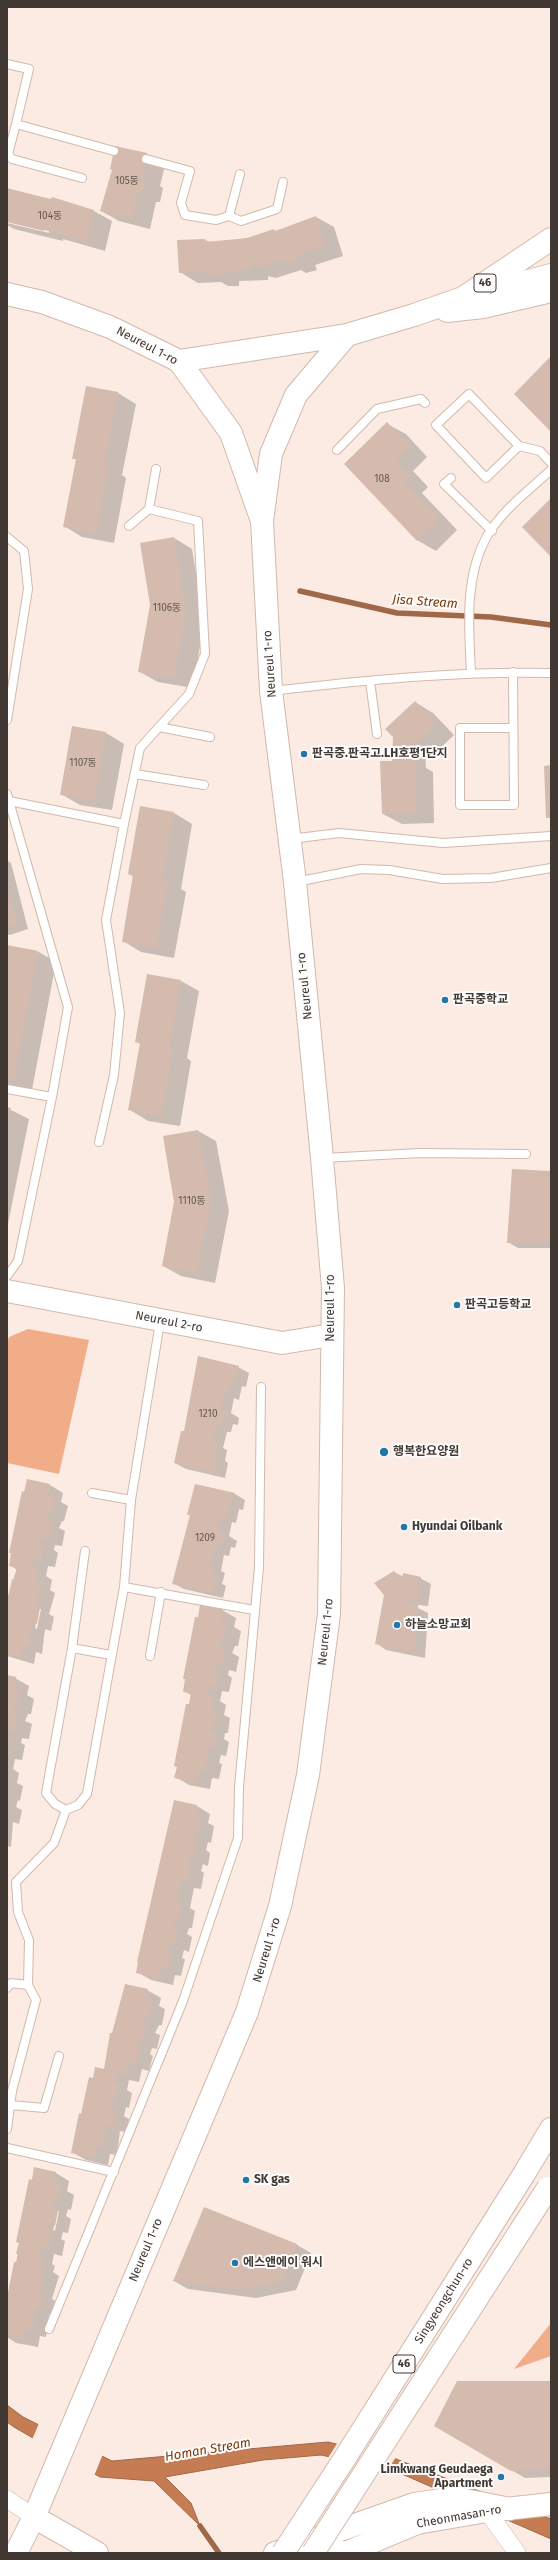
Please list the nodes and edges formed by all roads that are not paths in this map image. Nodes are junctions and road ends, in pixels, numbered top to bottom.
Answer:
1 (7, 64) edge
2 (16, 124) junction
3 (114, 151) dead end
4 (146, 159) dead end
5 (240, 174) dead end
6 (82, 178) dead end
7 (284, 182) dead end
8 (229, 216) junction
9 (551, 239) edge
10 (551, 275) edge
11 (551, 291) edge
12 (7, 294) edge
13 (463, 298) junction
14 (551, 301) edge
15 (483, 307) junction
16 (414, 315) junction
17 (347, 335) junction
18 (179, 361) junction
19 (425, 403) dead end
20 (519, 446) junction
21 (337, 450) dead end
22 (551, 463) edge
23 (156, 469) dead end
24 (551, 470) edge
25 (451, 478) dead end
26 (149, 509) junction
27 (262, 521) junction
28 (129, 526) dead end
29 (492, 531) junction
30 (7, 537) edge
31 (513, 672) junction
32 (471, 673) junction
33 (551, 673) edge
34 (370, 681) junction
35 (271, 691) junction
36 (7, 720) edge
37 (159, 727) junction
38 (513, 728) junction
39 (377, 734) dead end
40 (210, 737) dead end
41 (135, 774) junction
42 (204, 785) dead end
43 (8, 798) edge
44 (124, 824) junction
45 (551, 836) edge
46 (290, 840) junction
47 (551, 868) edge
48 (295, 882) junction
49 (7, 1088) edge
50 (52, 1097) junction
51 (99, 1142) dead end
52 (526, 1154) dead end
53 (322, 1158) junction
54 (7, 1276) edge
55 (7, 1290) edge
56 (160, 1321) junction
57 (331, 1335) junction
58 (261, 1387) dead end
59 (92, 1493) dead end
60 (131, 1500) junction
61 (85, 1551) dead end
62 (124, 1587) junction
63 (161, 1592) junction
64 (254, 1610) junction
65 (72, 1648) junction
66 (111, 1656) junction
67 (150, 1656) dead end
68 (66, 1810) junction
69 (7, 1880) edge
70 (16, 1882) junction
71 (28, 1985) junction
72 (7, 1988) edge
73 (59, 2056) dead end
74 (11, 2105) junction
75 (7, 2129) edge
76 (551, 2129) edge
77 (7, 2148) edge
78 (114, 2172) junction
79 (550, 2186) edge
80 (50, 2329) dead end
81 (7, 2499) edge
82 (551, 2504) edge
83 (510, 2509) junction
84 (487, 2511) junction
85 (34, 2517) junction
86 (349, 2552) edge
87 (16, 2553) edge
88 (97, 2553) edge
89 (275, 2553) edge
90 (283, 2553) edge
91 (313, 2553) edge
92 (319, 2553) edge
93 (517, 2553) edge

1 - 2 lane
2 - 3 lane
2 - 6 lane
4 - 8 lane
5 - 8 lane
7 - 8 lane
9 - 13 main road, 46
10 - 13 main road, 46
11 - 15 main road, 46
12 - 18 main road, Neureul 1-ro
13 - 16 main road, 46
14 - 15 main road, 46
15 - 16 main road, 46
16 - 17 main road
17 - 18 main road
17 - 27 main road
18 - 27 main road, Neureul 1-ro
19 - 21 lane
20 - 20 lane
20 - 22 lane
23 - 26 lane
24 - 29 lane
25 - 29 lane
26 - 28 lane
26 - 37 lane
27 - 35 main road, Neureul 1-ro
29 - 32 lane
30 - 36 lane
31 - 32 lane
31 - 33 lane
31 - 38 lane
32 - 34 lane
34 - 35 lane
34 - 39 lane
35 - 46 main road, Neureul 1-ro
37 - 40 lane
37 - 41 lane
38 - 38 lane
41 - 42 lane
41 - 44 lane
43 - 44 lane
43 - 50 lane
44 - 51 lane
45 - 46 lane
46 - 48 main road, Neureul 1-ro
47 - 48 lane
48 - 53 main road, Neureul 1-ro
49 - 50 lane
50 - 54 lane
52 - 53 lane
53 - 57 main road, Neureul 1-ro
55 - 56 main road, Neureul 2-ro
56 - 57 main road, Neureul 2-ro
56 - 60 lane
57 - 85 main road, Neureul 1-ro
58 - 64 lane
59 - 60 lane
60 - 62 lane
61 - 65 lane
62 - 63 lane
62 - 66 lane
63 - 64 lane
63 - 67 lane
64 - 78 lane
65 - 66 lane
65 - 68 lane
66 - 68 lane
68 - 70 lane
69 - 70 lane
70 - 71 lane
71 - 72 lane
71 - 74 lane
73 - 74 lane
74 - 75 lane
76 - 90 main road, Singyeongchun-ro / 46, bridge
77 - 78 lane
78 - 80 lane
79 - 91 main road, 46, bridge
81 - 85 street
82 - 83 main road, Cheonmasan-ro
83 - 84 main road, Cheonmasan-ro
83 - 89 main road
84 - 86 main road, Cheonmasan-ro
84 - 93 street
85 - 87 main road
85 - 88 main road
86 - 92 street

